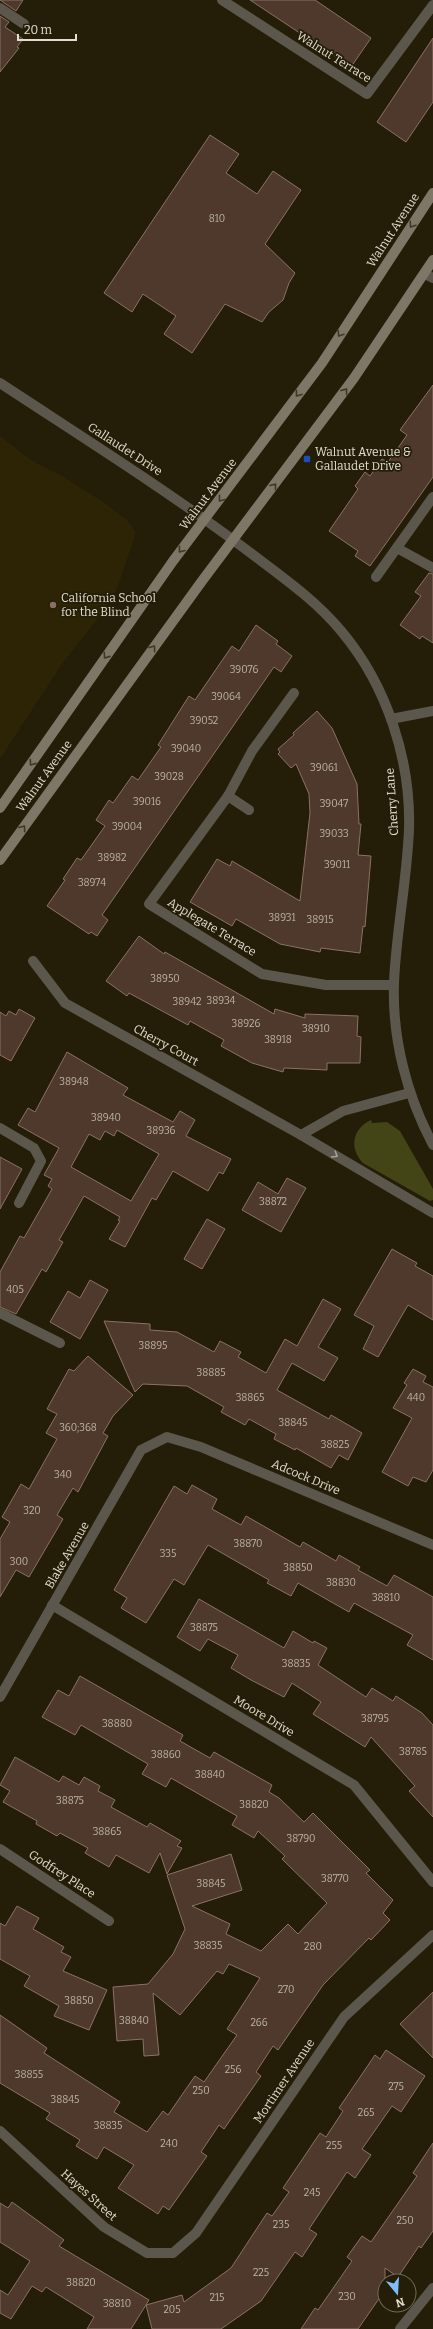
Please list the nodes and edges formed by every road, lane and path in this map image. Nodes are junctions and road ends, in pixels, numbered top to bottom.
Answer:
1 (222, 0) edge
2 (0, 8) edge
3 (432, 10) edge
4 (24, 24) dead end
5 (433, 193) edge
6 (433, 260) edge
7 (429, 276) edge
8 (0, 383) edge
9 (433, 497) edge
10 (205, 519) junction
11 (233, 539) junction
12 (397, 548) junction
13 (433, 568) edge
14 (376, 577) dead end
15 (294, 693) dead end
16 (433, 711) edge
17 (391, 719) junction
18 (228, 796) junction
19 (0, 808) edge
20 (249, 810) dead end
21 (0, 860) edge
22 (33, 961) dead end
23 (394, 984) junction
24 (409, 1092) junction
25 (0, 1128) edge
26 (301, 1135) junction
27 (433, 1145) edge
28 (19, 1203) dead end
29 (433, 1213) edge
30 (0, 1314) edge
31 (60, 1343) dead end
32 (167, 1437) joint
33 (433, 1544) edge
34 (52, 1606) junction
35 (0, 1697) edge
36 (0, 1849) edge
37 (433, 1882) edge
38 (109, 1921) dead end
39 (433, 1935) edge
40 (0, 2131) edge
41 (173, 2253) joint
42 (433, 2288) edge
43 (400, 2329) edge

1 - 3 street, Walnut Terrace
2 - 4 street
5 -> 10 main road, Walnut Avenue
6 - 7 main road, Walnut Avenue
11 -> 7 main road, Walnut Avenue
8 - 10 street, Gallaudet Drive
9 - 12 street
10 - 11 street, Gallaudet Drive
10 -> 19 main road, Walnut Avenue
11 - 17 street, Cherry Lane
21 -> 11 main road, Walnut Avenue
12 - 13 street
12 - 14 street
15 - 18 street, Applegate Terrace
16 - 17 street
17 - 23 street, Cherry Lane
18 - 20 street
18 - 23 street, Applegate Terrace
22 - 26 street, Cherry Court
23 - 24 street, Cherry Lane
24 - 26 street
24 - 27 street, Cherry Lane
25 - 28 street
26 -> 29 street, Cherry Court
30 - 31 street
32 - 33 street, Adcock Drive
32 - 34 street, Blake Avenue
34 - 35 street, Blake Avenue
34 - 37 street, Moore Drive
36 - 38 street, Godfrey Place
39 - 41 street, Mortimer Avenue
40 - 41 street, Hayes Street
42 - 43 street

